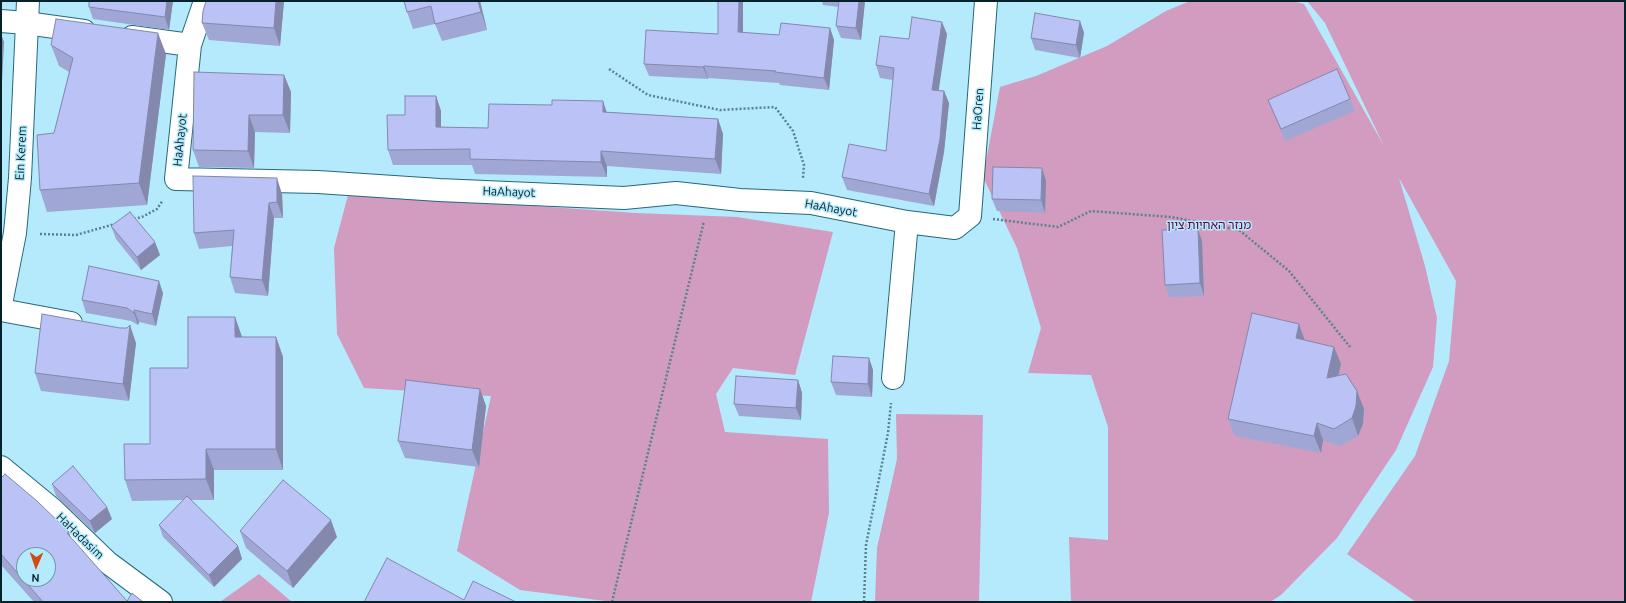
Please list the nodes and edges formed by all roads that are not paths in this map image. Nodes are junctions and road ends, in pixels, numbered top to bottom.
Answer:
1 (28, 1) edge
2 (205, 1) edge
3 (986, 1) edge
4 (1, 21) edge
5 (26, 23) junction
6 (190, 45) junction
7 (970, 216) joint
8 (907, 222) junction
9 (1, 304) edge
10 (1, 310) edge
11 (92, 326) edge
12 (893, 378) road end
13 (1, 467) edge
14 (161, 602) edge

1 - 5 street, Ein Kerem
2 - 6 street, HaAhayot
3 - 7 street, HaOren
4 - 5 street
5 - 6 street
5 - 9 street, Ein Kerem
6 - 8 street, HaAhayot
7 - 8 street, HaAhayot
8 - 12 street
10 - 11 street
13 - 14 street, HaHadasim

